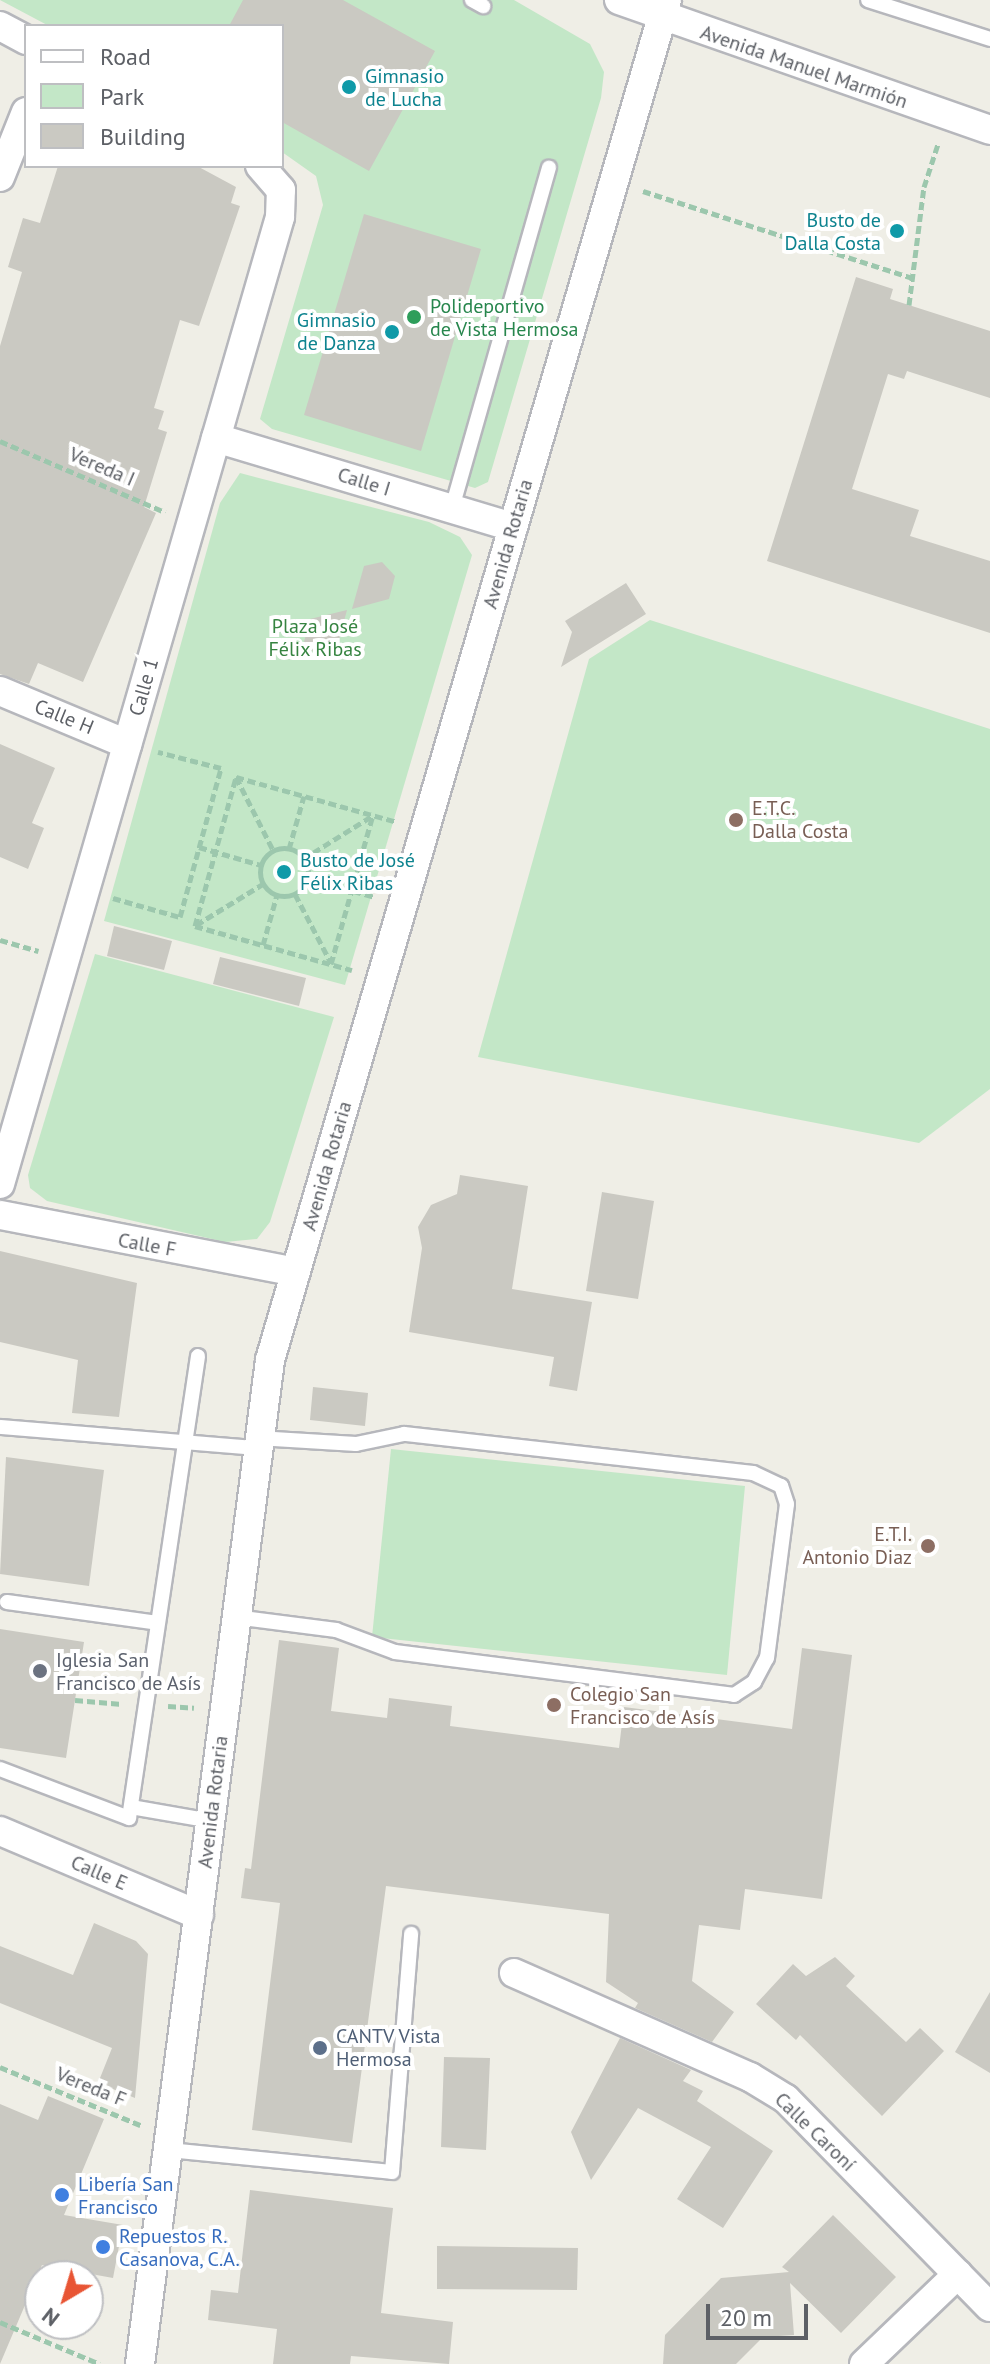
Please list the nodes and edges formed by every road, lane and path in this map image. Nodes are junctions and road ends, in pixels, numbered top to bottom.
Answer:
1 (619, 0) edge
2 (868, 0) edge
3 (664, 9) edge
4 (0, 26) edge
5 (24, 39) edge
6 (990, 39) edge
7 (947, 116) junction
8 (24, 117) edge
9 (990, 130) edge
10 (262, 168) edge
11 (549, 168) dead end
12 (0, 177) edge
13 (614, 182) junction
14 (916, 279) junction
15 (909, 305) dead end
16 (216, 438) junction
17 (0, 441) edge
18 (452, 508) junction
19 (191, 523) junction
20 (513, 527) junction
21 (0, 691) edge
22 (127, 744) junction
23 (236, 777) junction
24 (304, 796) junction
25 (373, 815) junction
26 (424, 830) junction
27 (199, 847) junction
28 (289, 849) junction
29 (273, 850) junction
30 (215, 852) junction
31 (303, 859) junction
32 (261, 865) junction
33 (307, 878) junction
34 (263, 884) junction
35 (85, 890) junction
36 (352, 890) junction
37 (295, 893) junction
38 (277, 895) junction
39 (402, 904) junction
40 (195, 926) junction
41 (263, 945) junction
42 (331, 964) junction
43 (380, 978) junction
44 (0, 1184) edge
45 (0, 1215) edge
46 (296, 1272) junction
47 (198, 1356) dead end
48 (0, 1427) edge
49 (185, 1442) junction
50 (256, 1443) junction
51 (7, 1602) dead end
52 (235, 1617) junction
53 (158, 1623) junction
54 (0, 1769) edge
55 (131, 1807) junction
56 (211, 1821) junction
57 (0, 1831) edge
58 (199, 1915) junction
59 (411, 1934) dead end
60 (514, 1973) dead end
61 (0, 2067) edge
62 (169, 2144) junction
63 (958, 2274) junction
64 (990, 2307) edge
65 (0, 2322) edge
66 (100, 2364) edge
67 (140, 2364) edge
68 (864, 2364) edge

1 - 3 street, Avenida Manuel Marmión
2 - 6 lane
3 - 7 street, Avenida Manuel Marmión
3 - 13 street, Avenida Rotaria
4 - 5 street
7 - 9 street, Avenida Manuel Marmión
7 - 14 path
8 - 12 street
10 - 16 street, Calle 1
11 - 18 lane
13 - 14 path
13 - 20 street, Avenida Rotaria
14 - 15 path
16 - 18 street, Calle I
16 - 19 street, Calle 1
17 - 19 path, Vereda I
18 - 20 street, Calle I
19 - 22 street, Calle 1
20 - 26 street, Avenida Rotaria
21 - 22 street, Calle H
22 - 27 path
22 - 35 street, Calle 1
23 - 24 path
23 - 29 path
23 - 30 path
24 - 25 path
24 - 28 path
25 - 26 path
25 - 31 path
25 - 36 path
26 - 39 street, Avenida Rotaria
27 - 30 path
27 - 35 path
28 - 29 path
28 - 31 path
29 - 32 path
30 - 32 path
30 - 40 path
31 - 33 path
32 - 34 path
33 - 36 path
33 - 37 path
34 - 38 path
34 - 40 path
35 - 44 street, Calle 1
36 - 39 path
36 - 42 path
37 - 38 path
37 - 42 path
38 - 41 path
39 - 43 street, Avenida Rotaria
40 - 41 path
41 - 42 path
42 - 43 path
43 - 46 street, Avenida Rotaria
45 - 46 street, Calle F
46 - 50 street, Avenida Rotaria
47 - 49 lane
48 - 49 lane
49 - 50 lane
49 - 53 lane
50 - 52 street, Avenida Rotaria
50 - 52 lane
51 - 53 lane
52 - 56 street, Avenida Rotaria
53 - 55 lane
54 - 55 lane
55 - 56 lane
56 - 58 street, Avenida Rotaria
57 - 58 street, Calle E
58 - 62 street, Avenida Rotaria
59 - 62 lane
60 - 63 street, Calle Caroní
61 - 62 path, Vereda F
62 - 67 street, Avenida Rotaria
63 - 64 street, Calle Caroní
63 - 68 street
65 - 66 path

